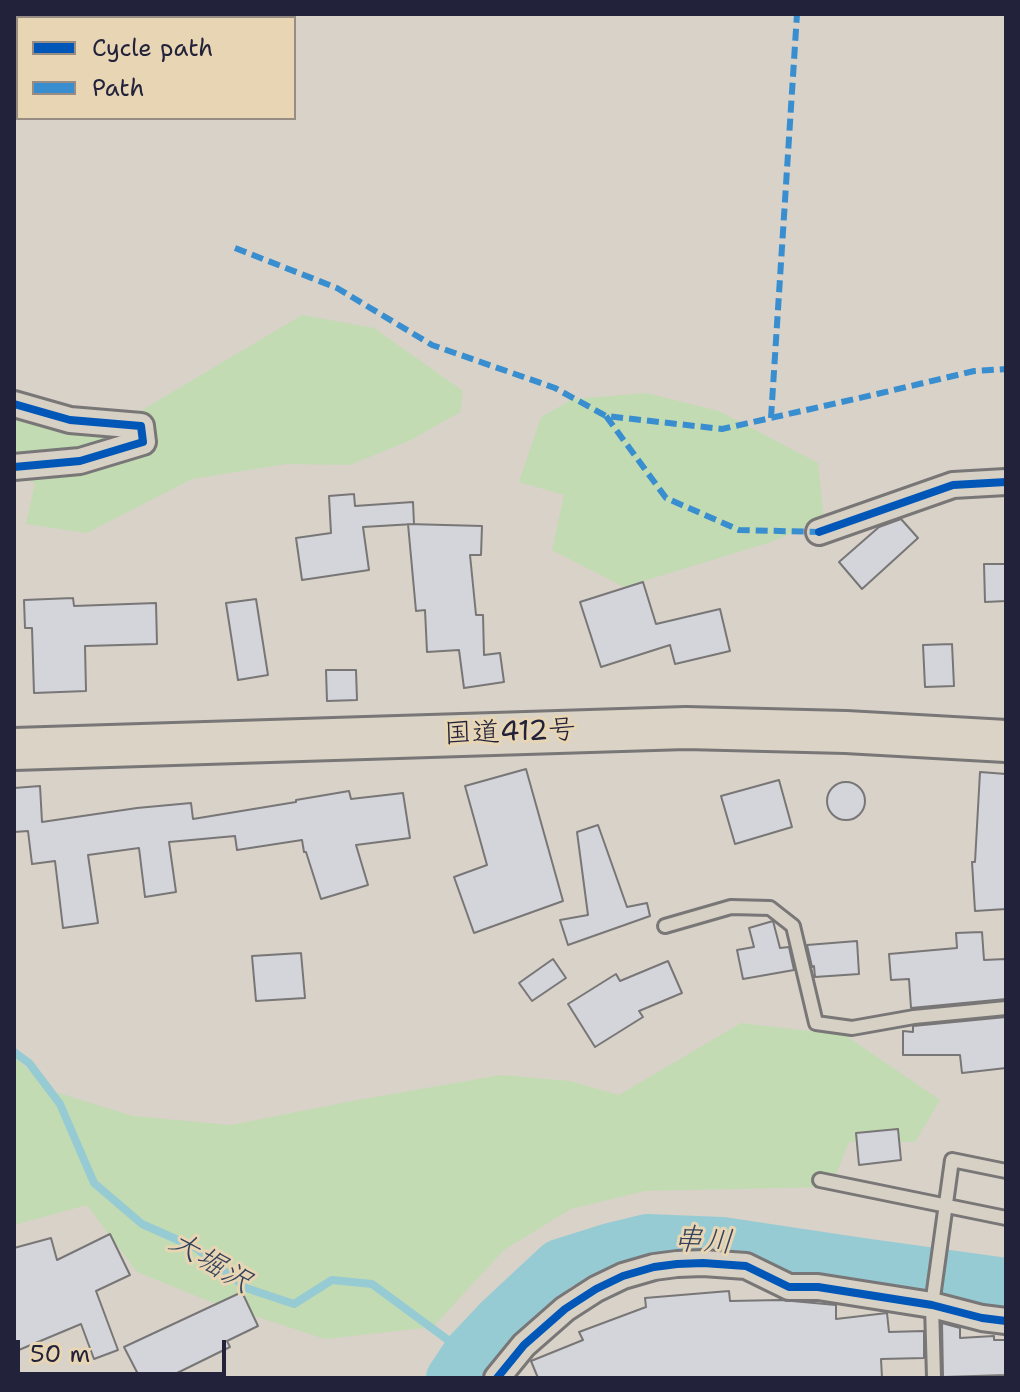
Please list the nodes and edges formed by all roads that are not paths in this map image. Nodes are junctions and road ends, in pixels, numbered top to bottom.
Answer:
1 (14, 404) edge
2 (14, 467) edge
3 (1006, 482) edge
4 (819, 532) dead end
5 (1006, 741) edge
6 (14, 749) edge
7 (665, 926) dead end
8 (1006, 1008) edge
9 (1006, 1171) edge
10 (820, 1180) dead end
11 (947, 1205) junction
12 (1006, 1218) edge
13 (932, 1305) junction
14 (1006, 1321) edge
15 (497, 1378) edge
16 (934, 1378) edge

1 - 2 street
3 - 4 street
5 - 6 highway, 国道412号
7 - 8 lane
9 - 11 lane
10 - 11 lane
11 - 12 lane
11 - 13 lane
13 - 14 street
13 - 15 street
13 - 16 lane

